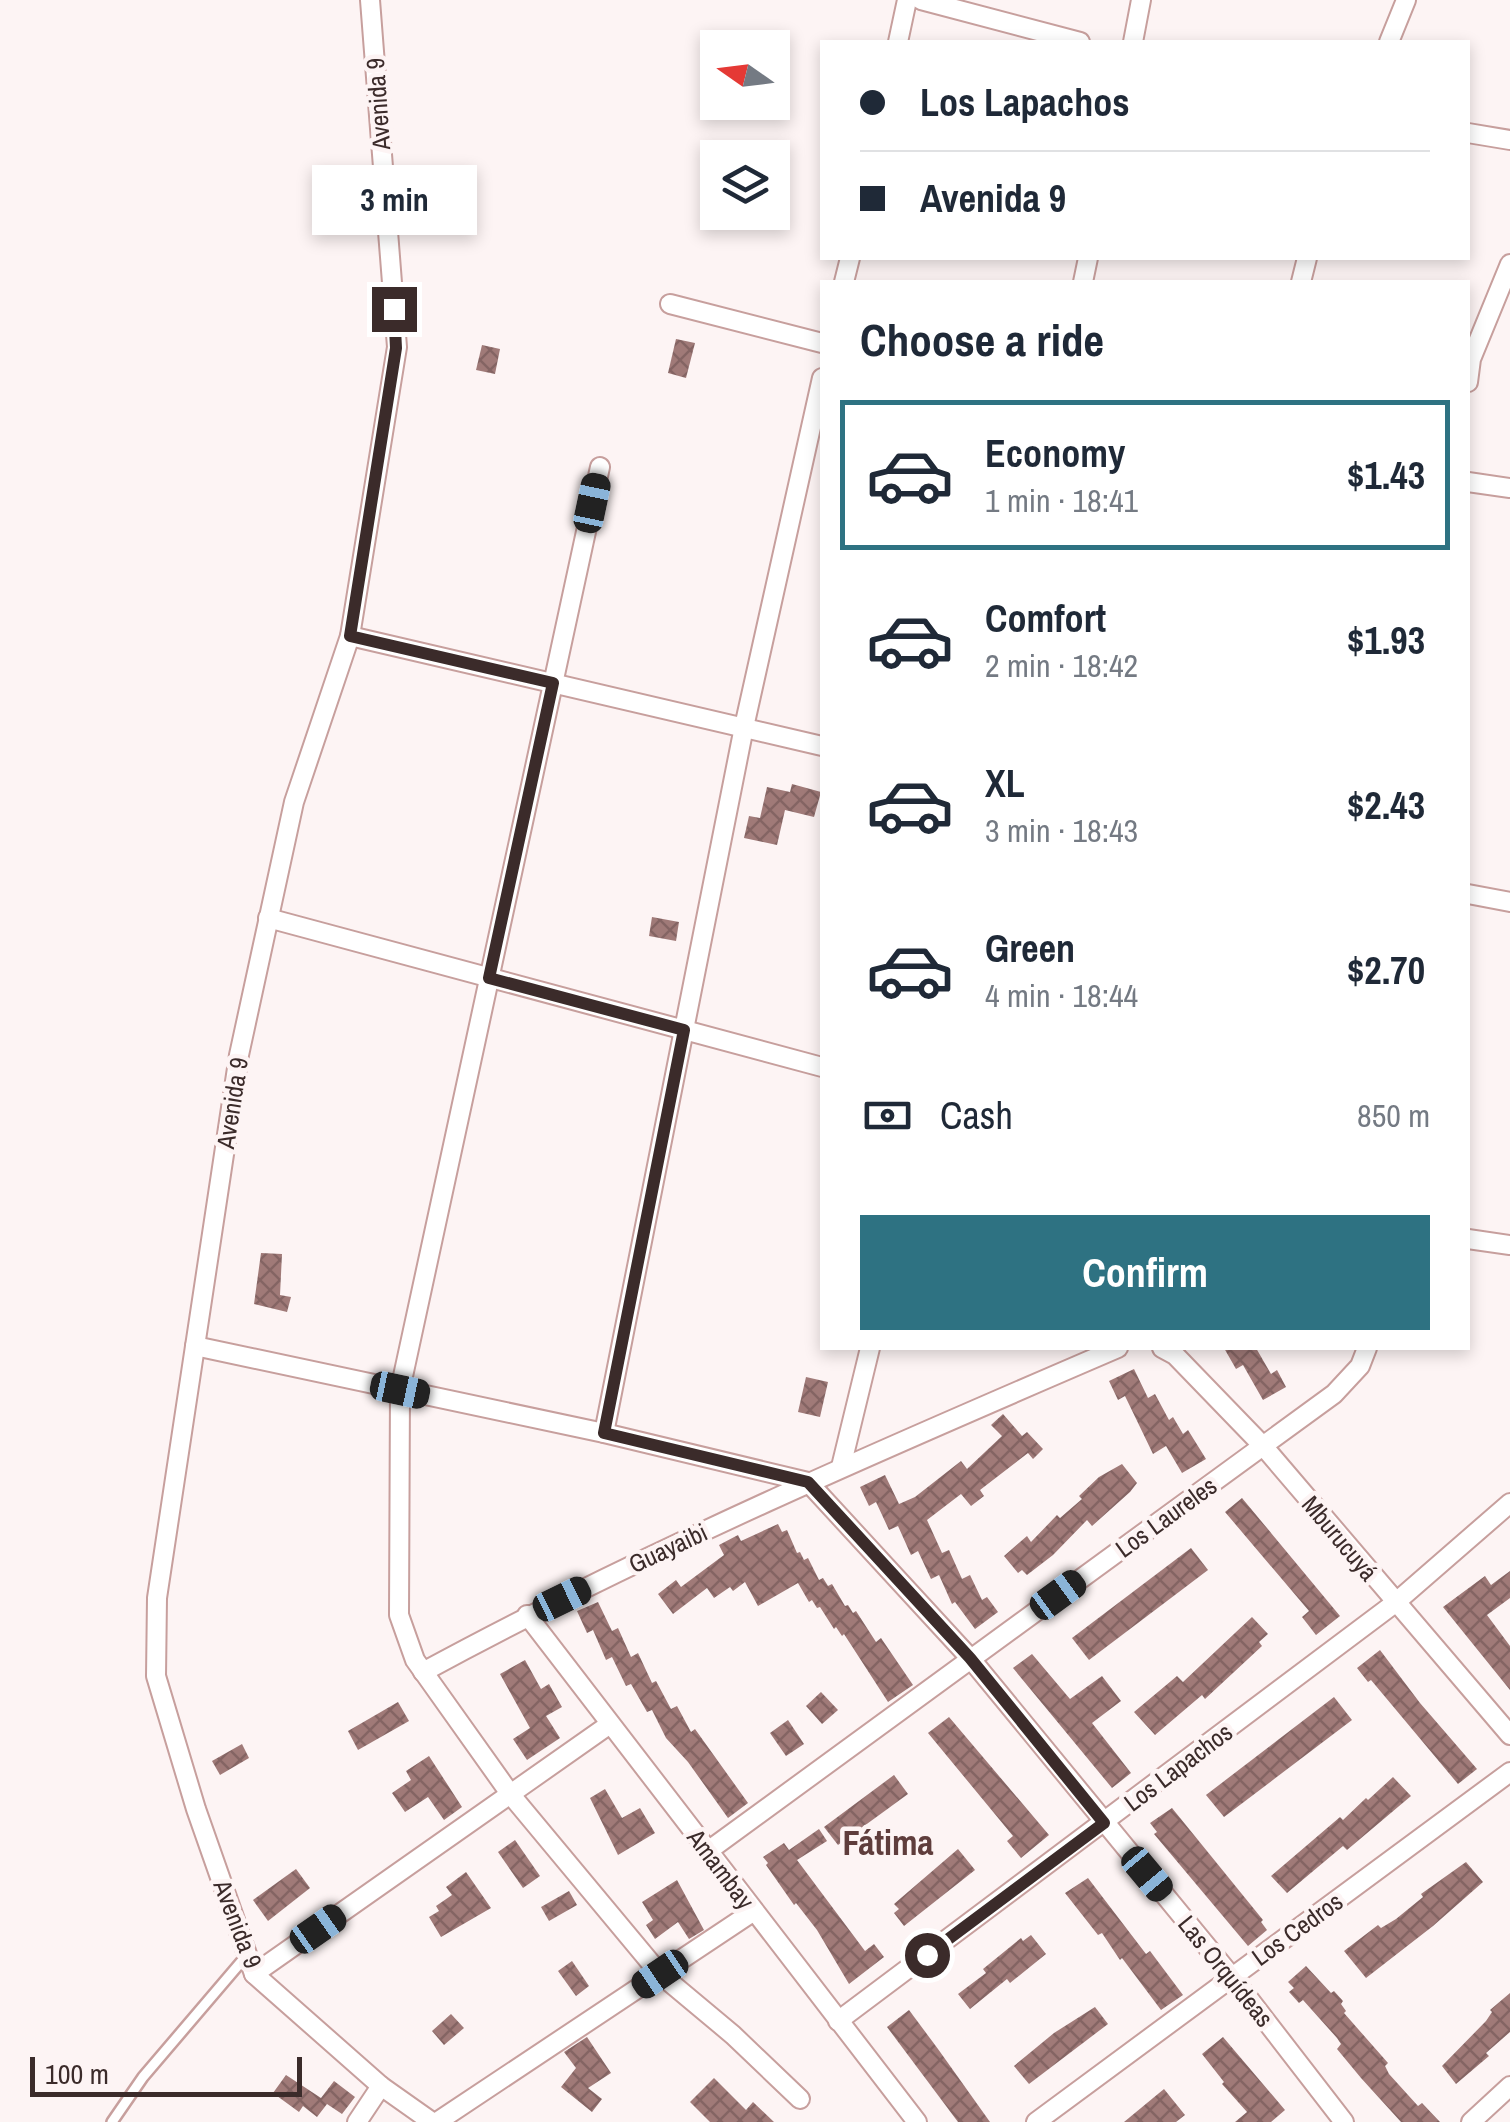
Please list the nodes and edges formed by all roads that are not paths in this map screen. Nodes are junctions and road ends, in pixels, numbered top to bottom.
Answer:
1 (370, 0) edge
2 (907, 0) edge
3 (921, 0) edge
4 (1141, 0) edge
5 (1406, 0) edge
6 (898, 40) edge
7 (1072, 40) edge
8 (1133, 40) edge
9 (1389, 40) edge
10 (1470, 133) edge
11 (1510, 140) edge
12 (1510, 264) edge
13 (670, 304) dead end
14 (820, 342) edge
15 (1470, 367) edge
16 (820, 387) edge
17 (600, 467) dead end
18 (1470, 482) edge
19 (1510, 488) edge
20 (350, 636) junction
21 (553, 683) junction
22 (744, 728) junction
23 (820, 746) edge
24 (1470, 894) edge
25 (1510, 902) edge
26 (268, 918) junction
27 (489, 978) junction
28 (684, 1030) junction
29 (820, 1065) edge
30 (1470, 1239) edge
31 (1510, 1245) edge
32 (195, 1346) junction
33 (870, 1350) edge
34 (1113, 1350) edge
35 (1165, 1350) edge
36 (1366, 1350) edge
37 (400, 1390) junction
38 (604, 1433) junction
39 (1264, 1447) junction
40 (841, 1467) junction
41 (808, 1482) junction
42 (1510, 1503) edge
43 (1395, 1603) junction
44 (527, 1615) junction
45 (970, 1658) junction
46 (423, 1672) junction
47 (610, 1724) junction
48 (1510, 1735) edge
49 (1510, 1772) edge
50 (512, 1795) junction
51 (1104, 1823) junction
52 (708, 1851) junction
53 (754, 1911) junction
54 (247, 1955) junction
55 (254, 1974) junction
56 (660, 1974) junction
57 (1232, 1977) junction
58 (838, 2020) junction
59 (381, 2086) junction
60 (1510, 2086) edge
61 (800, 2099) dead end
62 (112, 2122) edge
63 (357, 2122) edge
64 (434, 2122) edge
65 (916, 2122) edge
66 (1036, 2122) edge
67 (1344, 2122) edge
68 (1471, 2122) edge

1 - 20 street, Avenida 9
2 - 6 street
3 - 7 street
4 - 8 street
5 - 9 street
10 - 11 street
12 - 15 street
13 - 14 street
16 - 22 street
17 - 21 street
18 - 19 street
20 - 21 street
20 - 26 street, Avenida 9
21 - 22 street
21 - 27 street
22 - 23 street
22 - 28 street
24 - 25 street
26 - 27 street
26 - 32 street, Avenida 9
27 - 28 street
27 - 37 street
28 - 29 street
28 - 38 street
30 - 31 street
32 - 37 street
32 - 54 street, Avenida 9
33 - 40 street
34 - 40 street
35 - 39 street, Mburucuyá
36 - 39 street, Los Laureles
37 - 38 street
37 - 46 street
38 - 41 street
39 - 43 street, Mburucuyá
39 - 45 street, Los Laureles
40 - 41 street, Guayaibi
41 - 44 street, Guayaibi
41 - 45 street, Las Orquídeas
42 - 43 street, Los Lapachos
43 - 48 street, Mburucuyá
43 - 51 street, Los Lapachos
44 - 46 street, Guayaibi
44 - 47 street, Amambay
45 - 51 street, Las Orquídeas
45 - 52 street, Los Laureles
46 - 50 street
47 - 50 street
47 - 52 street, Amambay
49 - 57 street, Los Cedros
50 - 55 street
50 - 56 street
51 - 57 street, Las Orquídeas
51 - 58 street, Los Lapachos
52 - 53 street, Amambay
53 - 56 street
53 - 58 street, Amambay
54 - 55 street, Avenida 9
54 - 62 lane
55 - 59 street, Avenida 9
56 - 61 street
56 - 64 street
57 - 66 street, Los Cedros
57 - 67 street, Las Orquídeas
58 - 65 street, Amambay
59 - 63 street
59 - 64 street, Avenida 9
60 - 68 street

